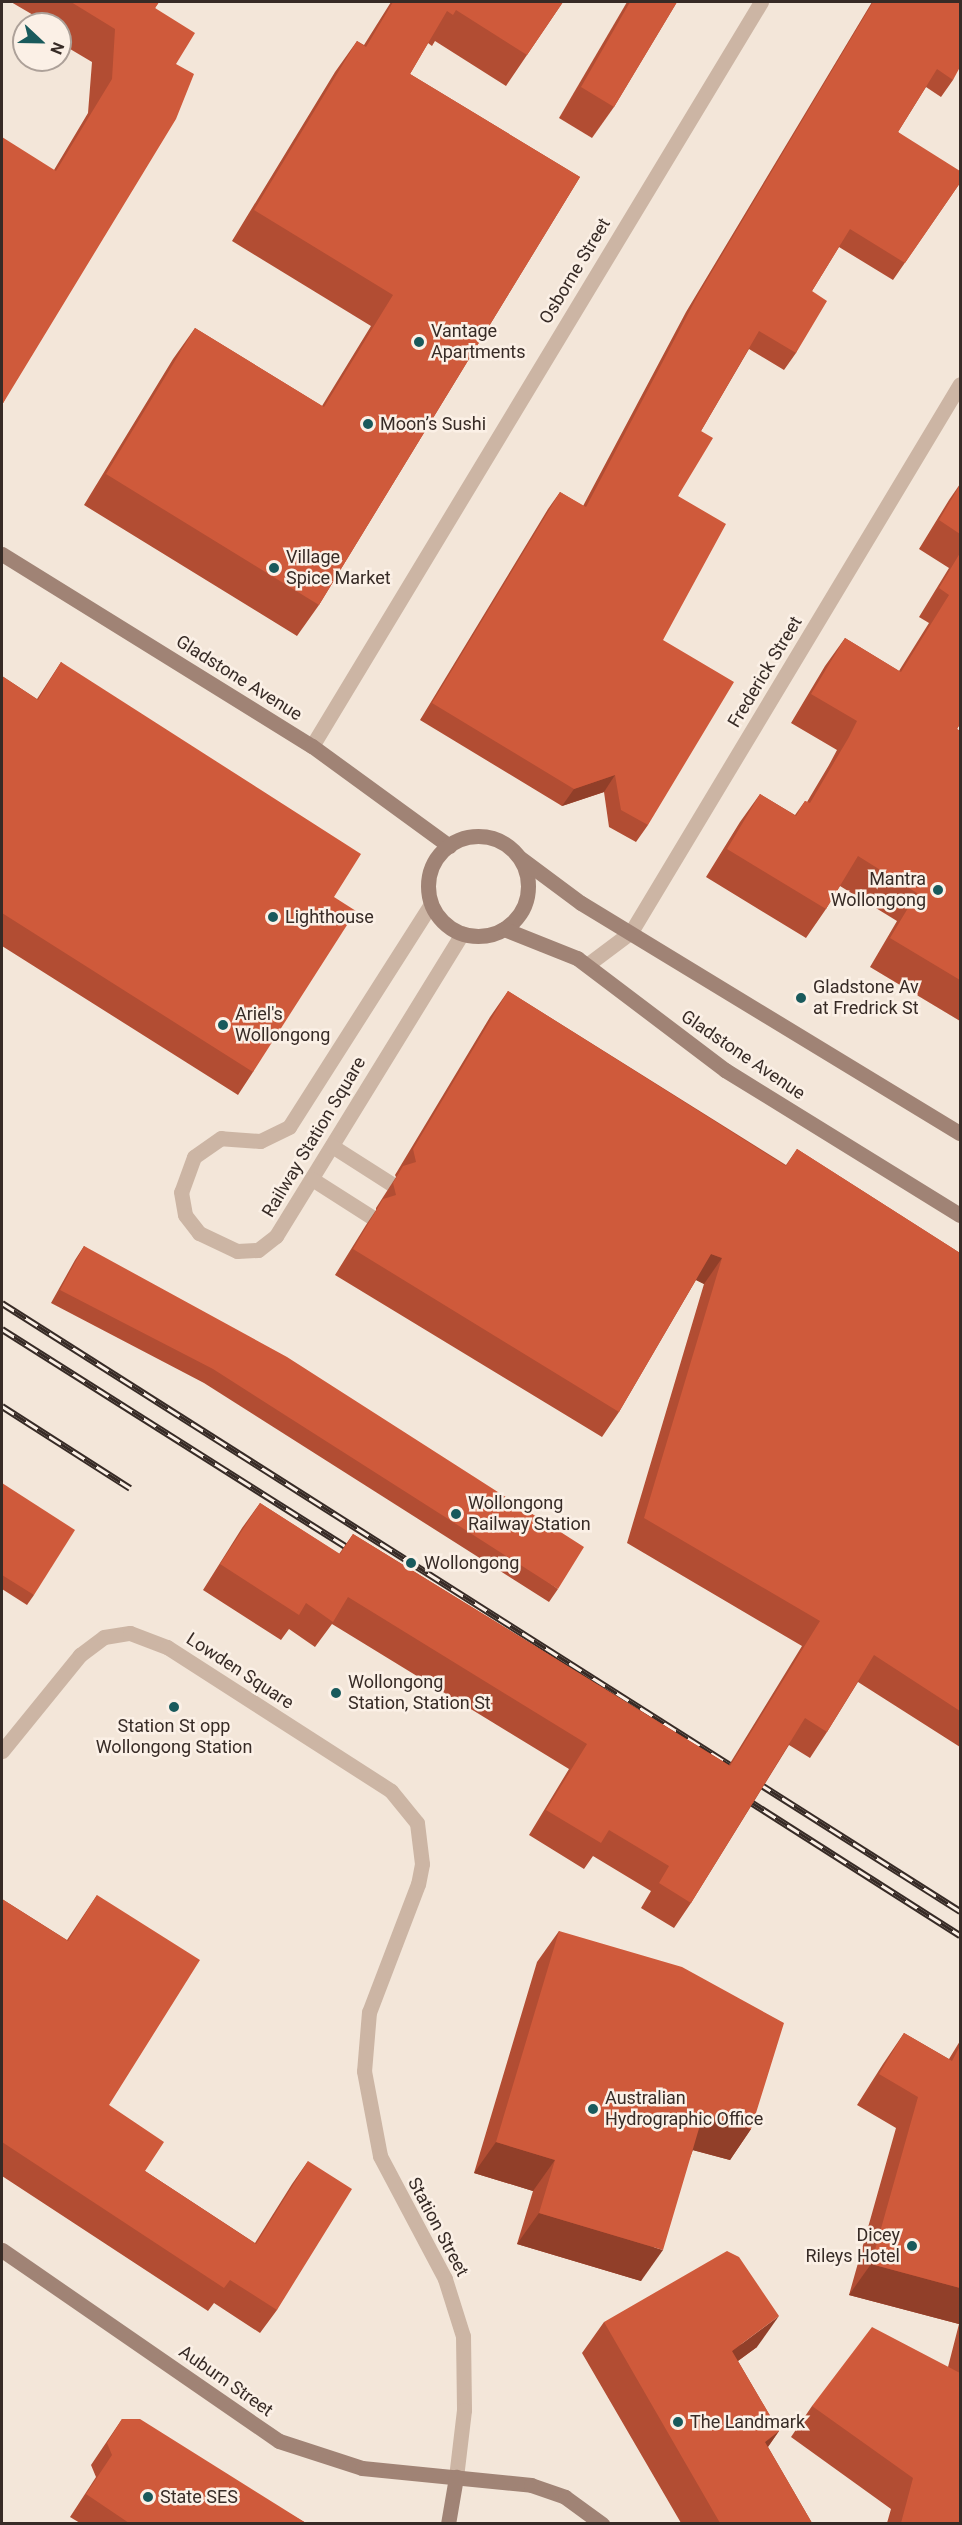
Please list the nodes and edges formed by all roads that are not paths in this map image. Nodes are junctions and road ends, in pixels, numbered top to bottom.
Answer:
1 (761, 2) edge
2 (960, 384) edge
3 (2, 554) edge
4 (312, 746) junction
5 (449, 846) junction
6 (519, 857) junction
7 (431, 904) junction
8 (504, 929) junction
9 (631, 932) junction
10 (462, 934) junction
11 (587, 965) junction
12 (960, 1133) edge
13 (332, 1146) junction
14 (312, 1179) junction
15 (390, 1184) dead end
16 (960, 1215) edge
17 (370, 1216) edge
18 (2, 1751) edge
19 (418, 1884) joint
20 (2, 2250) edge
21 (456, 2477) junction
22 (448, 2523) edge
23 (602, 2523) edge

1 - 4 street, Osborne Street
2 - 9 street, Frederick Street
3 - 4 main road, Gladstone Avenue
4 - 5 main road, Gladstone Avenue
5 - 6 main road
5 - 7 main road
6 - 8 main road
6 - 9 main road
7 - 10 main road
7 - 14 street, Railway Station Square
8 - 10 main road
8 - 11 main road, Gladstone Avenue
9 - 11 street, Frederick Street
9 - 12 main road
10 - 13 street, Railway Station Square
11 - 16 main road, Gladstone Avenue
13 - 14 street, Railway Station Square
13 - 15 street
14 - 17 street
18 - 19 street, Lowden Square
19 - 21 street, Station Street
20 - 21 main road, Auburn Street
21 - 22 main road
21 - 23 main road

